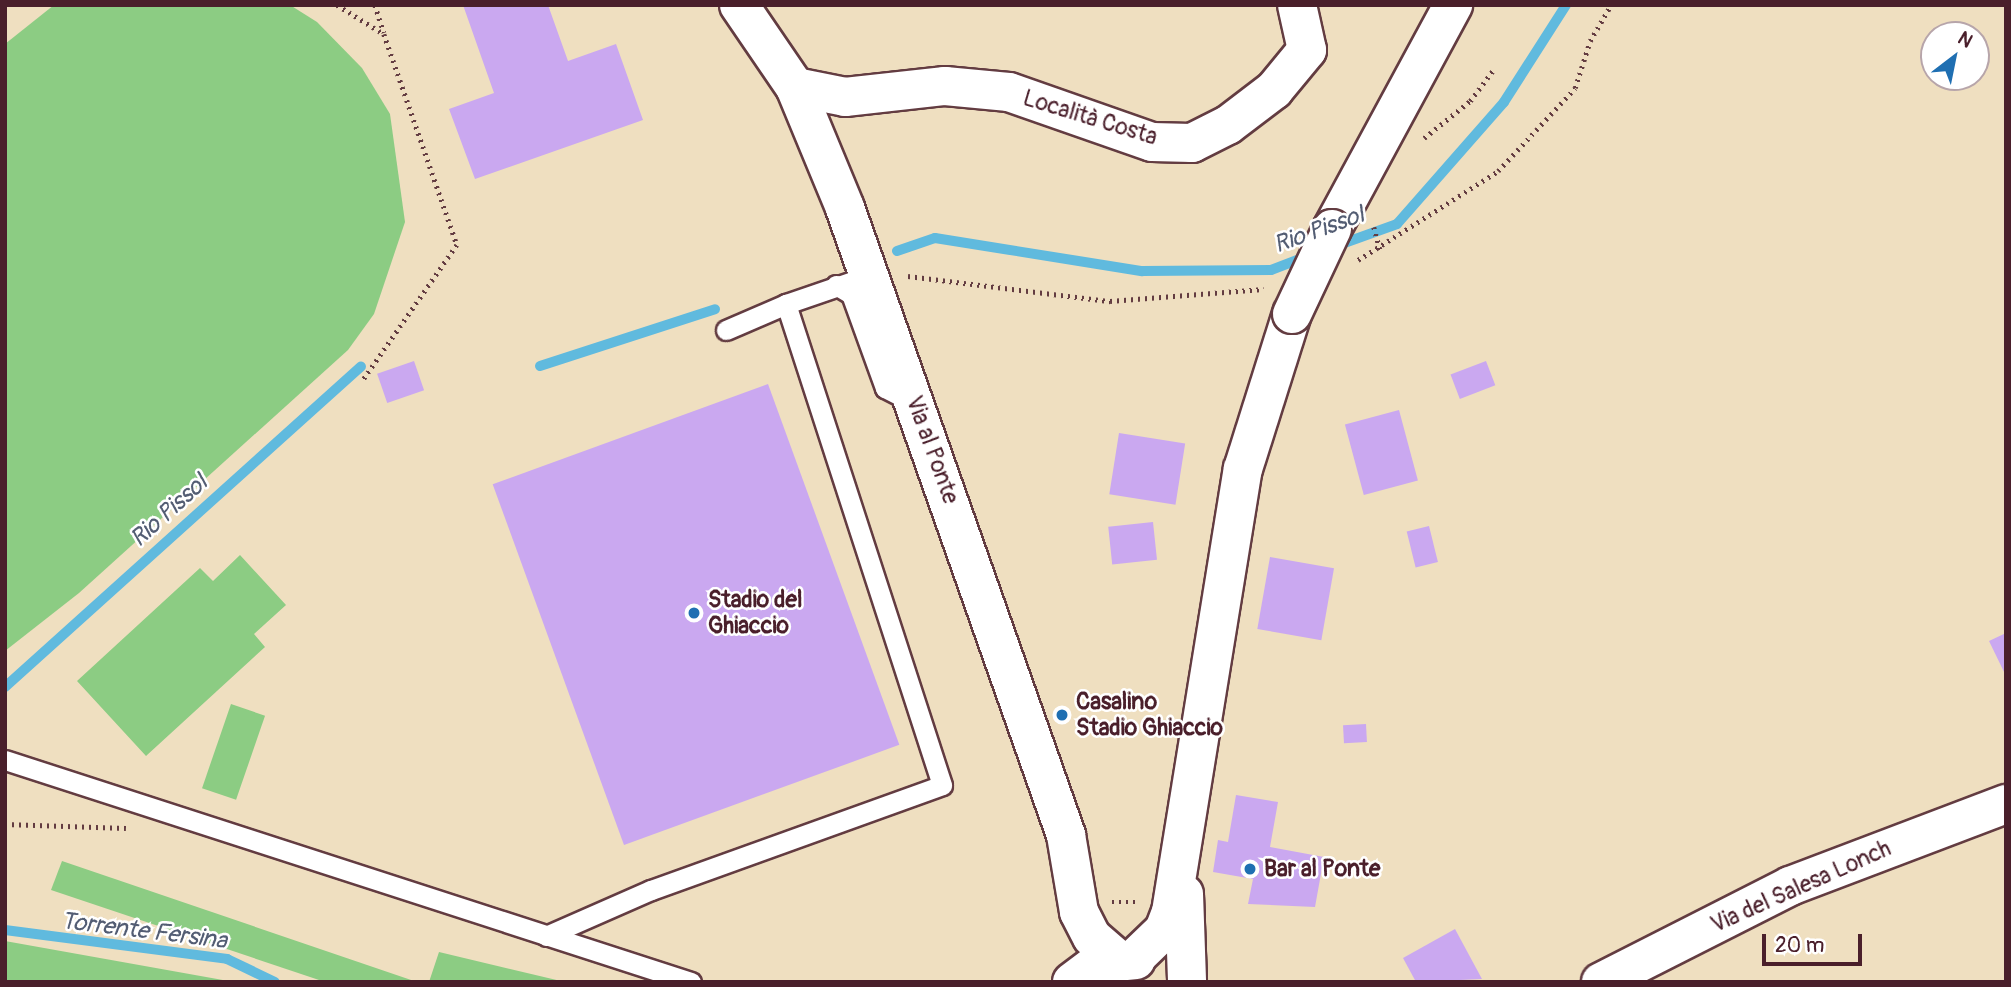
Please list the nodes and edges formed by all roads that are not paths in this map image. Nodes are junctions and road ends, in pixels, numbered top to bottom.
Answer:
1 (739, 5) edge
2 (1297, 5) edge
3 (1453, 5) edge
4 (795, 88) junction
5 (852, 280) junction
6 (786, 304) junction
7 (726, 330) dead end
8 (5, 760) edge
9 (2006, 804) edge
10 (1182, 850) junction
11 (1090, 908) junction
12 (546, 936) junction
13 (1126, 959) junction
14 (691, 982) edge
15 (1063, 982) edge
16 (1072, 982) edge
17 (1175, 982) edge
18 (1187, 982) edge
19 (1601, 982) edge

1 - 4 street, Via al Ponte
2 - 4 street, Località Costa
3 - 10 street, bridge
4 - 5 street, Via al Ponte
5 - 6 lane
5 - 11 street, Via al Ponte
6 - 7 lane
6 - 12 lane
8 - 12 lane
9 - 19 street, Via del Salesa Lonch
10 - 13 street
10 - 18 street
11 - 13 street, Via al Ponte
11 - 15 street, Via al Ponte
12 - 14 lane
13 - 16 street
13 - 17 street, Via al Ponte

